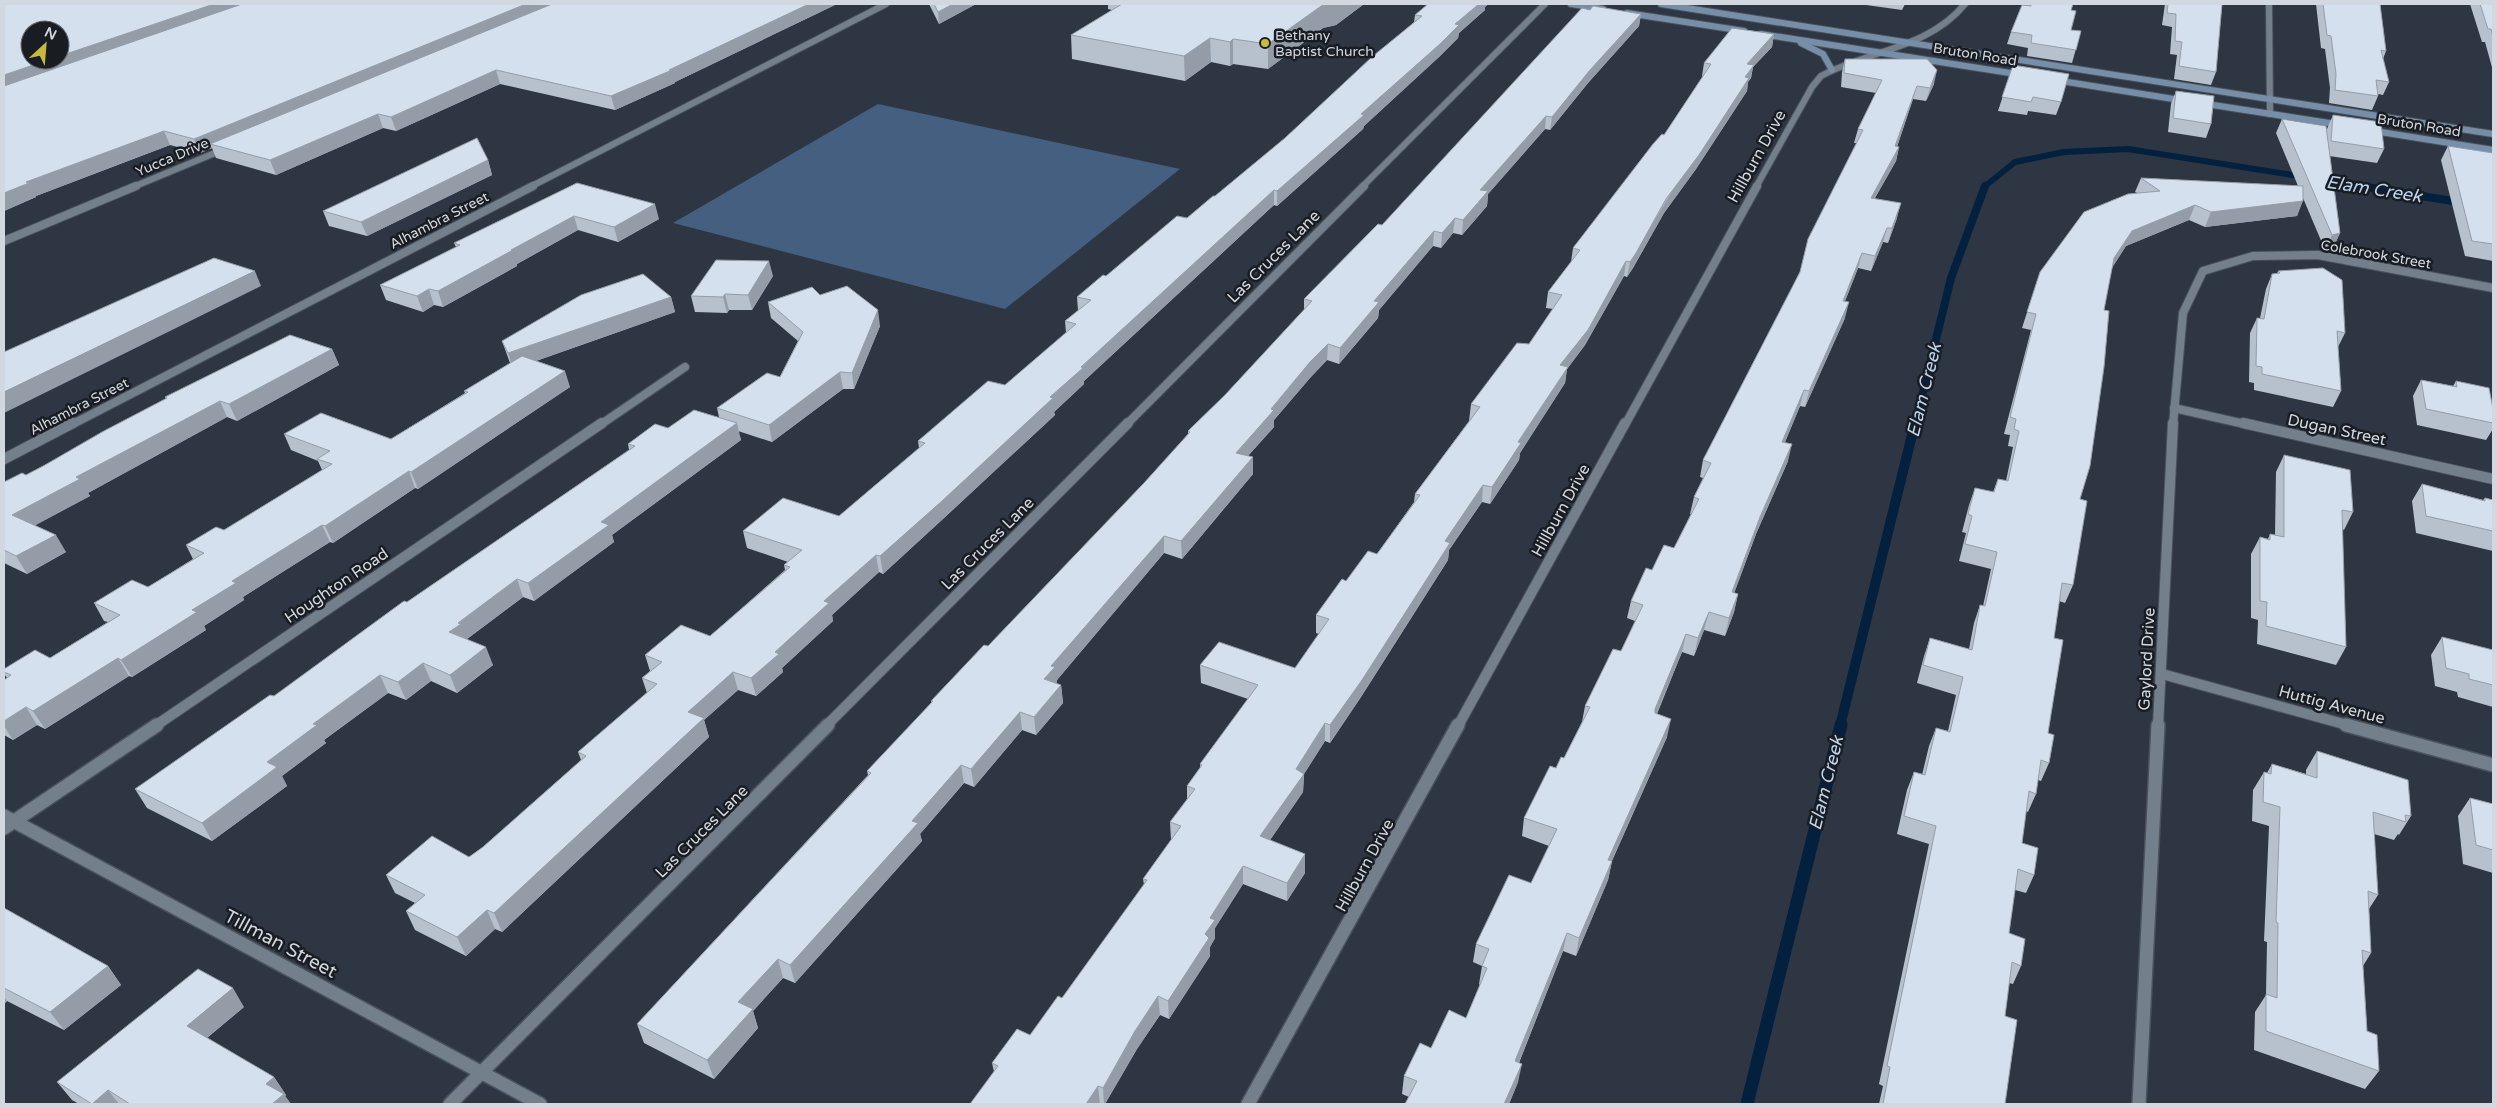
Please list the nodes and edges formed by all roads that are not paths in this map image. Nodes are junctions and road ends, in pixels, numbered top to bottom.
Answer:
1 (886, 4) edge
2 (1545, 4) edge
3 (1571, 4) edge
4 (1661, 4) edge
5 (1965, 4) edge
6 (2269, 4) edge
7 (1608, 10) edge
8 (1618, 11) edge
9 (1791, 39) junction
10 (1907, 42) junction
11 (1882, 52) junction
12 (1832, 70) junction
13 (2031, 76) edge
14 (2050, 79) edge
15 (2270, 98) junction
16 (2270, 114) junction
17 (2348, 126) edge
18 (2358, 128) edge
19 (2493, 134) edge
20 (233, 146) edge
21 (2493, 150) edge
22 (4, 242) edge
23 (2253, 256) joint
24 (2493, 288) edge
25 (685, 367) dead end
26 (2174, 408) junction
27 (4, 459) edge
28 (2493, 479) edge
29 (2162, 674) junction
30 (2493, 764) edge
31 (7, 822) edge
32 (481, 1073) junction
33 (450, 1104) edge
34 (540, 1104) edge
35 (1248, 1104) edge
36 (2139, 1104) edge

1 - 27 street, Alhambra Street
2 - 32 street, Las Cruces Lane
3 - 7 main road
4 - 10 main road, Bruton Road
5 - 10 street, Hillburn Drive
6 - 15 street
8 - 9 main road, Bruton Road
9 - 11 main road, Bruton Road
9 - 12 main road
10 - 11 street, Hillburn Drive
10 - 15 main road, Bruton Road
11 - 12 street, Hillburn Drive
11 - 13 main road, Bruton Road
12 - 35 street, Hillburn Drive
14 - 16 main road
15 - 16 street
15 - 19 main road, Bruton Road
16 - 17 main road
18 - 21 main road, Bruton Road
20 - 22 street, Yucca Drive
23 - 24 street, Colebrook Street
23 - 26 street, Gaylord Drive
25 - 31 street, Houghton Road
26 - 28 street, Dugan Street
26 - 29 street, Gaylord Drive
29 - 30 street, Huttig Avenue
29 - 36 street, Gaylord Drive
31 - 32 street, Tillman Street
32 - 33 street, Las Cruces Lane
32 - 34 street, Tillman Street

